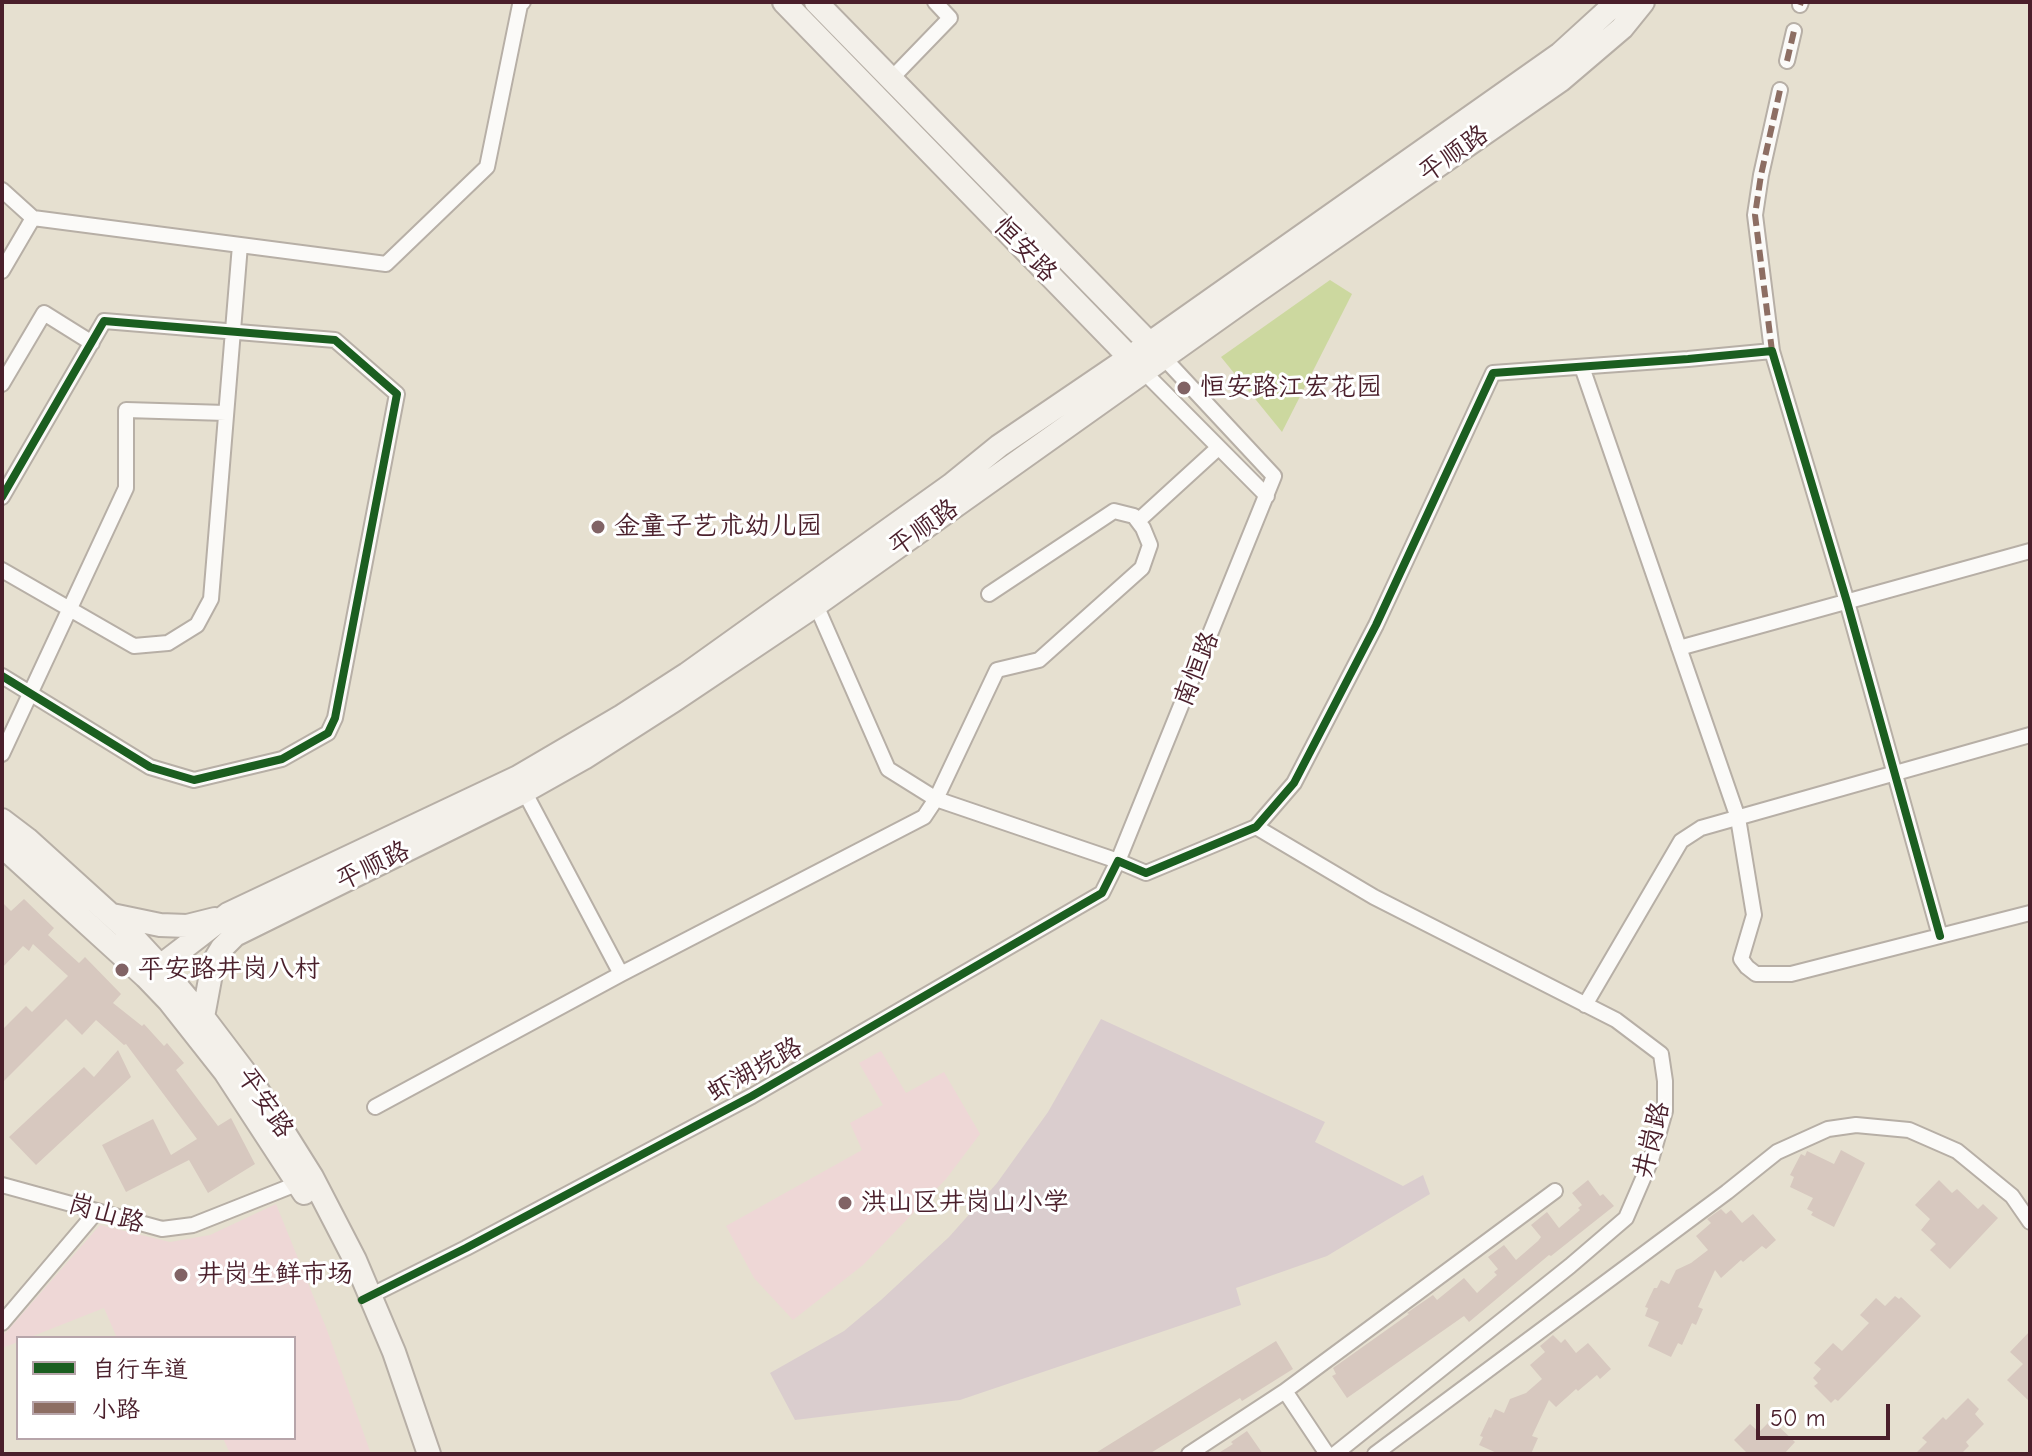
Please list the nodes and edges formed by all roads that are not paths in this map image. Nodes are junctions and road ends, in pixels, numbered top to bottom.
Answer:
1 (523, 2) edge
2 (784, 2) edge
3 (816, 2) edge
4 (935, 2) edge
5 (1617, 2) edge
6 (1643, 2) edge
7 (1794, 31) dead end
8 (1787, 61) dead end
9 (891, 79) junction
10 (1780, 90) dead end
11 (2, 190) edge
12 (33, 218) junction
13 (240, 245) junction
14 (2, 271) edge
15 (233, 332) junction
16 (92, 343) junction
17 (1157, 351) junction
18 (1772, 351) junction
19 (1137, 365) junction
20 (1582, 367) junction
21 (2, 384) edge
22 (226, 413) junction
23 (1218, 448) junction
24 (1274, 476) joint
25 (1267, 496) junction
26 (2, 497) edge
27 (1138, 521) junction
28 (2030, 551) edge
29 (2, 570) edge
30 (989, 594) dead end
31 (1847, 602) junction
32 (816, 605) junction
33 (71, 609) junction
34 (1679, 648) junction
35 (2, 676) edge
36 (31, 693) junction
37 (2030, 735) edge
38 (2, 754) edge
39 (1896, 773) junction
40 (524, 791) junction
41 (936, 799) junction
42 (1738, 818) junction
43 (2, 820) edge
44 (1256, 827) junction
45 (5, 855) edge
46 (1118, 861) junction
47 (2030, 913) edge
48 (110, 914) junction
49 (228, 914) junction
50 (1940, 936) junction
51 (153, 971) junction
52 (621, 974) junction
53 (1585, 1005) junction
54 (203, 1017) junction
55 (375, 1107) dead end
56 (299, 1183) junction
57 (2, 1185) edge
58 (1555, 1191) dead end
59 (97, 1211) junction
60 (2030, 1222) edge
61 (366, 1298) junction
62 (2, 1323) edge
63 (1285, 1391) junction
64 (417, 1454) edge
65 (429, 1454) edge
66 (1189, 1454) edge
67 (1327, 1454) edge
68 (1335, 1454) edge
69 (1375, 1454) edge

1 - 13 street
2 - 19 main road, 恒安路
3 - 9 main road, 恒安路
4 - 9 street
5 - 17 main road, 平顺路
6 - 17 main road, 平顺路
7 - 8 street
9 - 17 main road, 恒安路
10 - 18 street
11 - 12 street
12 - 13 street
12 - 14 street
13 - 15 street
15 - 16 street
15 - 22 street
15 - 36 street
16 - 21 street
16 - 26 street
17 - 19 main road, 平顺路
17 - 24 street, 恒安路
18 - 20 street
18 - 31 street
19 - 23 street, 恒安路
19 - 32 main road, 平顺路
19 - 49 main road, 平顺路
20 - 34 street
20 - 44 street
22 - 33 street
22 - 33 street
23 - 25 street, 恒安路
23 - 27 street
24 - 25 street, 南恒路
25 - 46 street, 南恒路
27 - 30 street
27 - 41 street
28 - 31 street
29 - 33 street
31 - 34 street
31 - 39 street
32 - 40 main road, 平顺路
32 - 41 street
33 - 36 street
34 - 42 street
35 - 36 street
36 - 38 street
37 - 39 street
39 - 42 street
39 - 50 street
40 - 52 street
40 - 54 main road, 平顺路
41 - 46 street
41 - 52 street
42 - 50 street
42 - 53 street
43 - 48 main road, 平安路
44 - 46 street
44 - 53 street, 井岗路
45 - 51 main road, 平安路
46 - 61 street, 虾湖垸路
47 - 50 street
48 - 49 main road
48 - 51 main road, 平安路
49 - 51 main road, 平顺路
51 - 54 main road, 平安路
51 - 56 main road, 平安路
52 - 55 street
53 - 68 street, 井岗路
54 - 61 main road, 平安路
56 - 59 street, 岗山路
56 - 61 main road, 平安路
57 - 59 street, 岗山路
58 - 63 street
59 - 62 street
60 - 69 street
61 - 64 main road, 平安路
61 - 65 main road, 平安路
63 - 66 street
63 - 67 street

